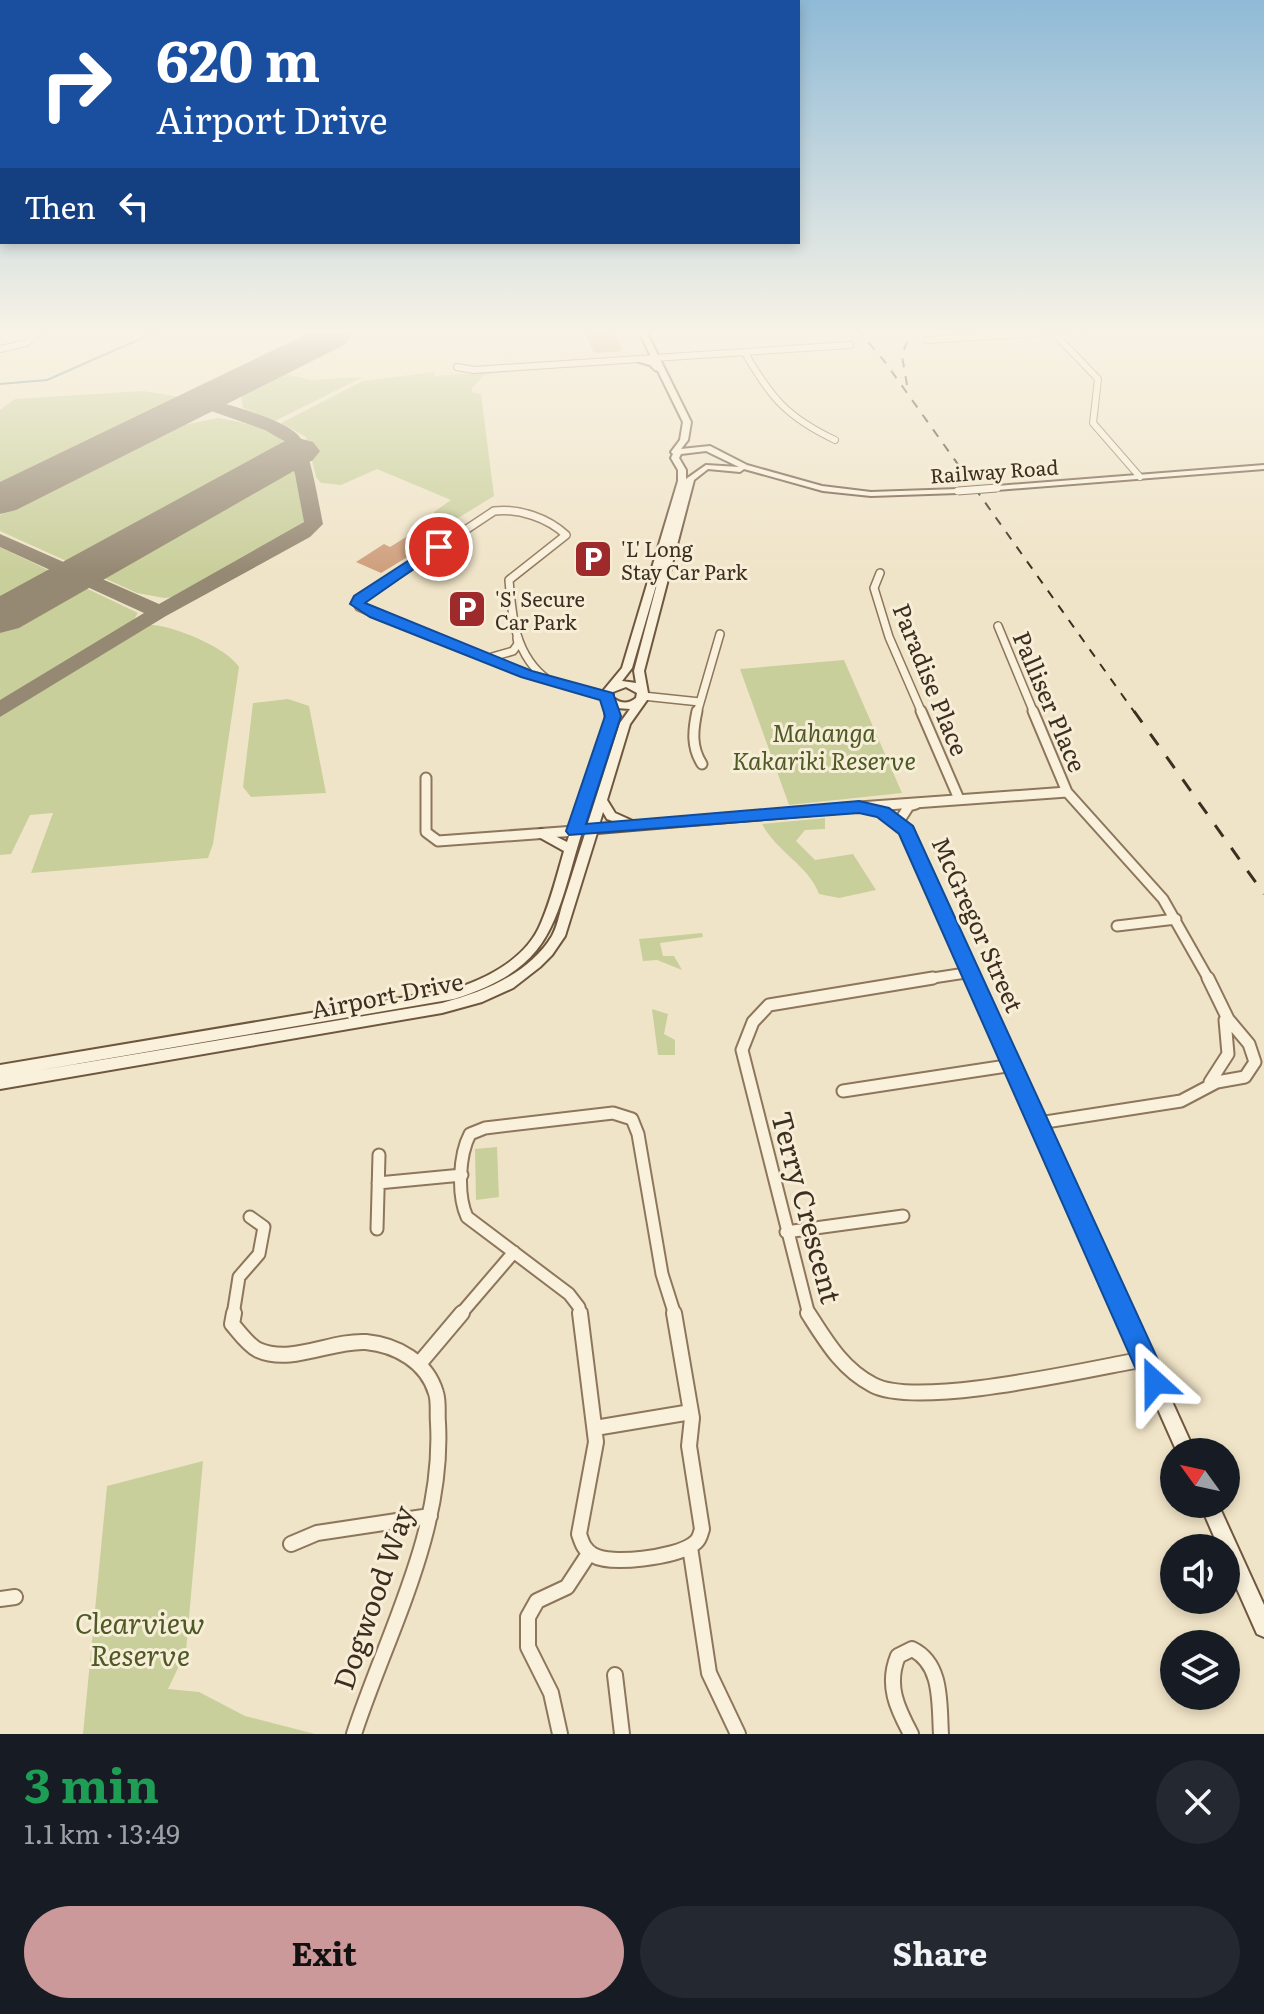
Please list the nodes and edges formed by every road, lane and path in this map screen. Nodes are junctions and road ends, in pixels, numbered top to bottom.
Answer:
1 (680, 410) edge
2 (687, 410) edge
3 (782, 410) edge
4 (1095, 410) edge
5 (835, 440) dead end
6 (715, 450) junction
7 (676, 459) junction
8 (707, 467) junction
9 (1264, 467) edge
10 (1140, 477) junction
11 (795, 484) junction
12 (823, 489) junction
13 (678, 523) junction
14 (880, 573) dead end
15 (998, 626) dead end
16 (720, 634) dead end
17 (516, 635) junction
18 (486, 657) junction
19 (548, 680) junction
20 (610, 693) junction
21 (643, 696) junction
22 (700, 702) junction
23 (702, 764) dead end
24 (426, 778) dead end
25 (1067, 792) junction
26 (959, 799) junction
27 (601, 800) junction
28 (920, 803) junction
29 (859, 807) junction
30 (898, 823) junction
31 (642, 826) junction
32 (575, 831) junction
33 (592, 831) junction
34 (541, 833) junction
35 (570, 849) junction
36 (1176, 919) junction
37 (1117, 926) dead end
38 (972, 972) junction
39 (1221, 1008) junction
40 (1013, 1065) junction
41 (0, 1071) edge
42 (0, 1083) edge
43 (1205, 1088) junction
44 (843, 1091) dead end
45 (1039, 1123) junction
46 (379, 1155) dead end
47 (462, 1175) junction
48 (378, 1183) junction
49 (903, 1216) dead end
50 (250, 1217) dead end
51 (377, 1229) dead end
52 (786, 1232) junction
53 (514, 1252) junction
54 (1145, 1359) junction
55 (419, 1364) junction
56 (691, 1412) junction
57 (595, 1428) junction
58 (1180, 1438) edge
59 (430, 1516) junction
60 (1215, 1518) edge
61 (291, 1544) dead end
62 (690, 1547) junction
63 (588, 1555) junction
64 (1264, 1627) edge
65 (615, 1675) dead end
66 (354, 1734) edge
67 (560, 1734) edge
68 (622, 1734) edge
69 (738, 1734) edge
70 (911, 1734) edge
71 (941, 1734) edge

1 - 7 main road, Railway Road
2 - 6 main road, Railway Road
3 - 5 street
4 - 10 street
6 - 7 main road
6 - 8 main road
6 - 12 main road, Railway Road
7 - 8 main road, Railway Road
7 - 20 main road, Airport Drive
8 - 11 main road, Railway Road
8 - 13 main road
9 - 10 main road, Railway Road
10 - 12 main road, Railway Road, bridge
11 - 12 main road, Railway Road
11 - 13 main road
13 - 21 main road
14 - 26 street, Paradise Place
15 - 25 street, Palliser Place
16 - 22 street
17 - 18 street
17 - 18 street
17 - 19 street
18 - 19 street
19 - 20 street
20 - 21 main road
20 - 21 main road
20 - 32 main road, Airport Drive
21 - 22 street
21 - 27 main road, Airport Drive
22 - 23 street
24 - 34 street
25 - 26 street
25 - 36 street, Palliser Place
26 - 28 street
27 - 31 main road
27 - 33 main road, Airport Drive
28 - 29 street
28 - 30 street
29 - 30 main road
29 - 31 main road
30 - 38 main road, McGregor Street
31 - 33 main road
32 - 33 main road
32 - 34 street
32 - 35 main road, Airport Drive
33 - 42 main road, Airport Drive
34 - 35 main road
35 - 41 main road, Airport Drive
36 - 37 street
36 - 39 street, Palliser Place
38 - 40 main road, McGregor Street
38 - 52 street, Terry Crescent
39 - 43 street
39 - 43 street
40 - 44 street
40 - 45 main road, McGregor Street
43 - 45 street
45 - 54 main road, McGregor Street
46 - 48 street
47 - 48 street
47 - 53 street
47 - 56 street
48 - 51 street
49 - 52 street
50 - 55 street
52 - 54 street, Terry Crescent
53 - 55 street
53 - 57 street
54 - 58 main road, McGregor Street
55 - 59 street, Dogwood Way
56 - 57 street
56 - 62 street
57 - 63 street
59 - 61 street
59 - 66 street, Dogwood Way
60 - 64 main road
62 - 63 street
62 - 69 street
63 - 67 street
65 - 68 street
70 - 71 street

